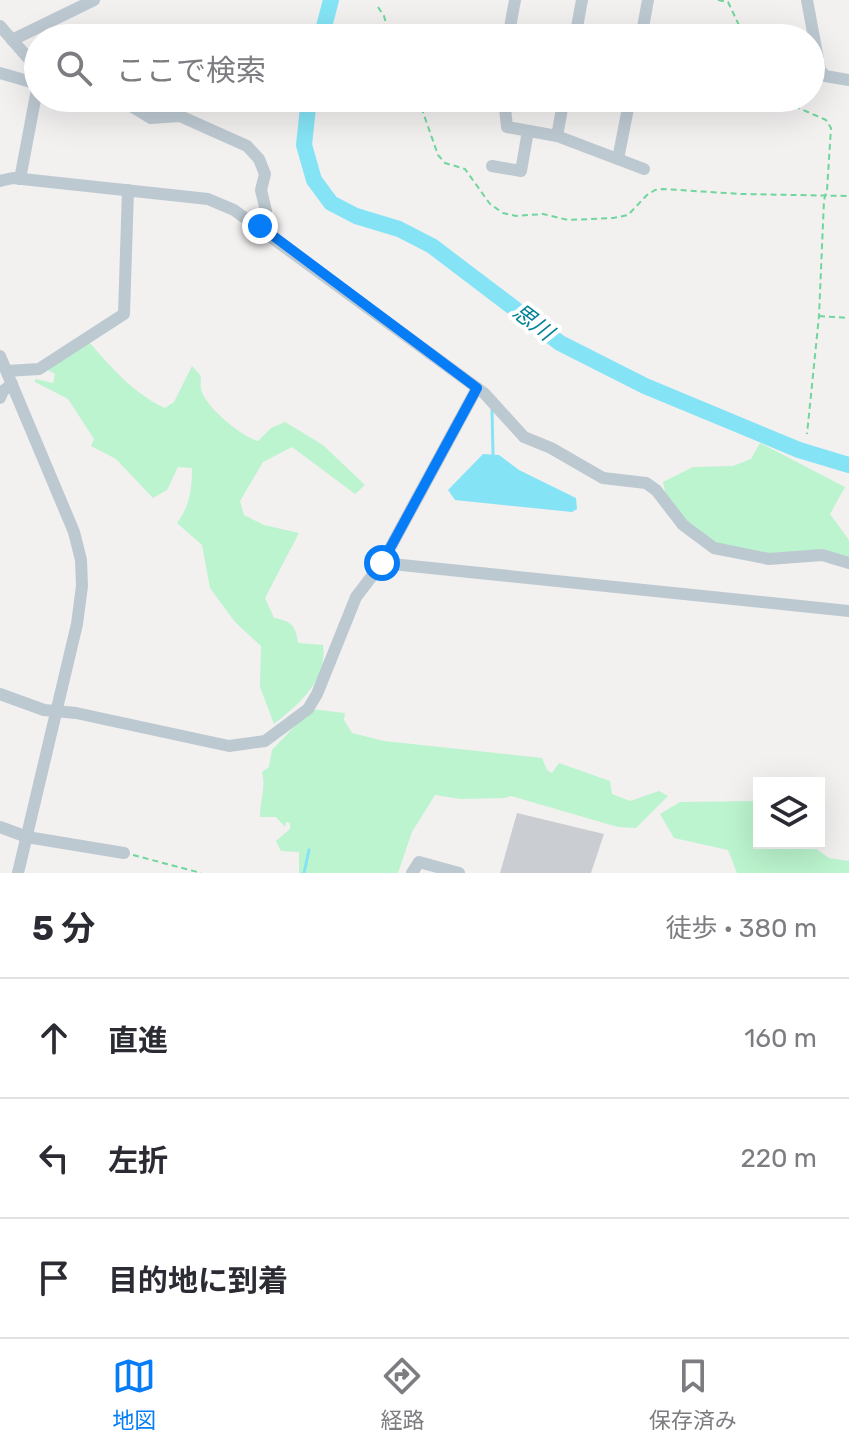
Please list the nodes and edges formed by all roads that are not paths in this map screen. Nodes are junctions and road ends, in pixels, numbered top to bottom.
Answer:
1 (94, 0) edge
2 (515, 0) edge
3 (582, 0) edge
4 (648, 0) edge
5 (807, 0) edge
6 (45, 24) edge
7 (511, 24) edge
8 (578, 24) edge
9 (644, 24) edge
10 (811, 24) edge
11 (0, 26) edge
12 (24, 34) edge
13 (12, 40) junction
14 (24, 54) edge
15 (0, 73) edge
16 (825, 76) edge
17 (24, 80) edge
18 (849, 80) edge
19 (33, 112) edge
20 (141, 112) edge
21 (505, 112) edge
22 (561, 112) edge
23 (627, 112) edge
24 (528, 131) junction
25 (557, 136) junction
26 (618, 159) junction
27 (492, 166) dead end
28 (644, 169) dead end
29 (20, 179) junction
30 (0, 181) edge
31 (128, 190) junction
32 (260, 226) junction
33 (0, 356) edge
34 (10, 378) junction
35 (477, 388) junction
36 (0, 398) edge
37 (382, 563) junction
38 (849, 563) edge
39 (849, 611) edge
40 (0, 694) edge
41 (58, 711) junction
42 (0, 827) edge
43 (27, 837) junction
44 (124, 853) road end
45 (435, 870) edge
46 (18, 873) edge
47 (412, 873) edge
48 (459, 873) edge

1 - 6 street
2 - 7 street
3 - 8 street
4 - 9 street
5 - 10 street
11 - 13 street
12 - 13 street
13 - 14 street
15 - 17 street
16 - 18 street
19 - 29 street
20 - 32 street
21 - 24 street
22 - 25 street
23 - 26 street
24 - 25 street
24 - 27 street
25 - 26 street
26 - 28 street
29 - 30 street
29 - 31 street
31 - 32 street
31 - 34 street
32 - 35 street
33 - 34 street
34 - 36 street
34 - 41 street
35 - 37 street
35 - 38 street
37 - 39 street
37 - 41 street
40 - 41 street
41 - 43 street
42 - 43 street
43 - 44 street
43 - 46 street
45 - 47 street
45 - 48 street

